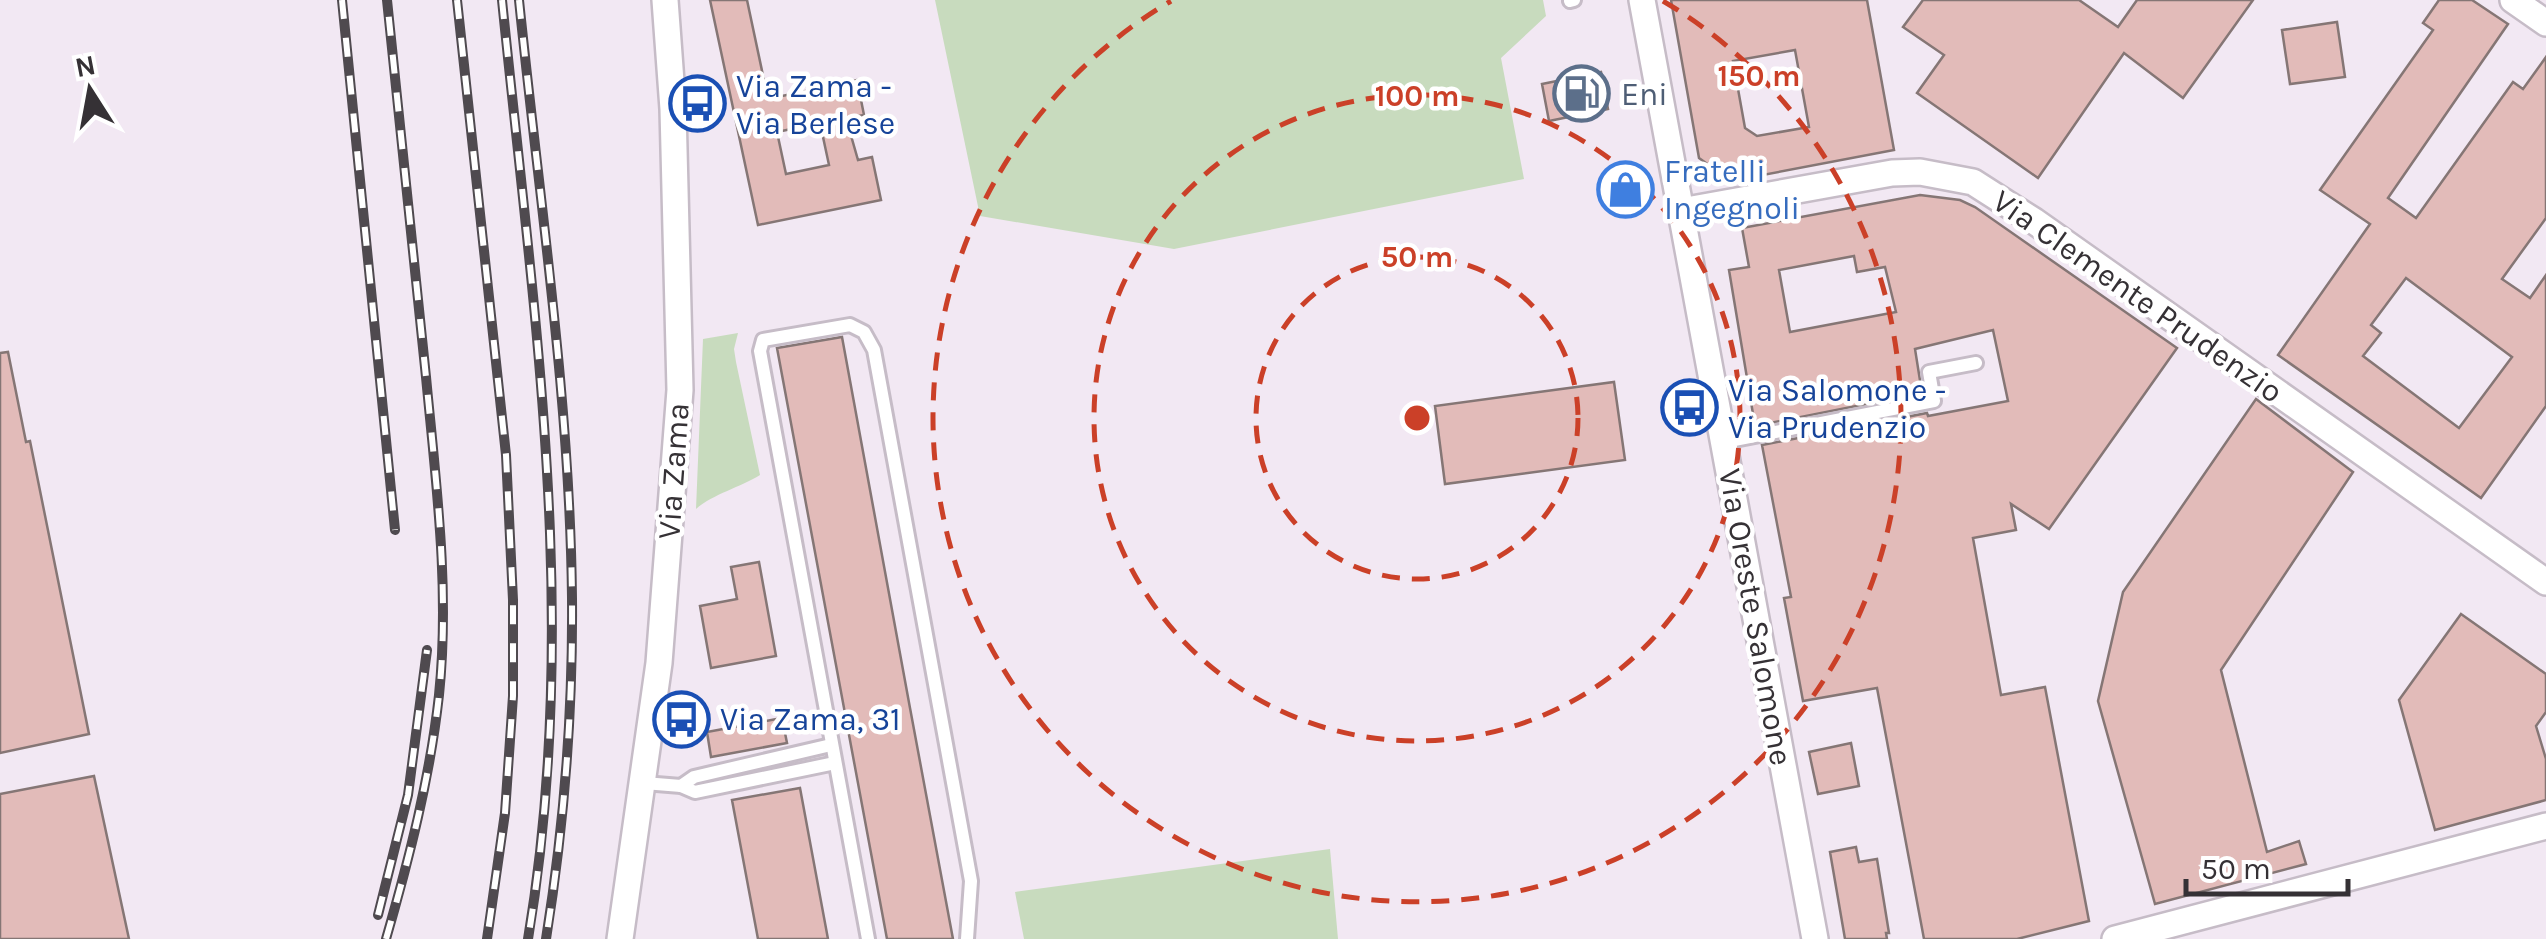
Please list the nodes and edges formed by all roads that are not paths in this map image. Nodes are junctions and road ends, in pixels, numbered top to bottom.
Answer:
1 (665, 0) edge
2 (1642, 0) edge
3 (2513, 0) edge
4 (2546, 23) edge
5 (1681, 212) junction
6 (1976, 363) dead end
7 (1724, 442) junction
8 (2546, 582) edge
9 (832, 745) junction
10 (835, 763) junction
11 (644, 783) junction
12 (681, 786) junction
13 (2546, 826) edge
14 (620, 939) edge
15 (868, 939) edge
16 (967, 939) edge
17 (1815, 939) edge
18 (2114, 939) edge

1 - 11 street, Via Zama
2 - 5 street, Via Oreste Salomone
3 - 4 street
5 - 7 street, Via Oreste Salomone
5 - 8 street, Via Clemente Prudenzio
6 - 7 lane
7 - 17 street, Via Oreste Salomone
9 - 10 lane
9 - 12 lane
9 - 16 lane
10 - 12 lane
10 - 15 lane
11 - 12 lane
11 - 14 street, Via Zama
13 - 18 street

